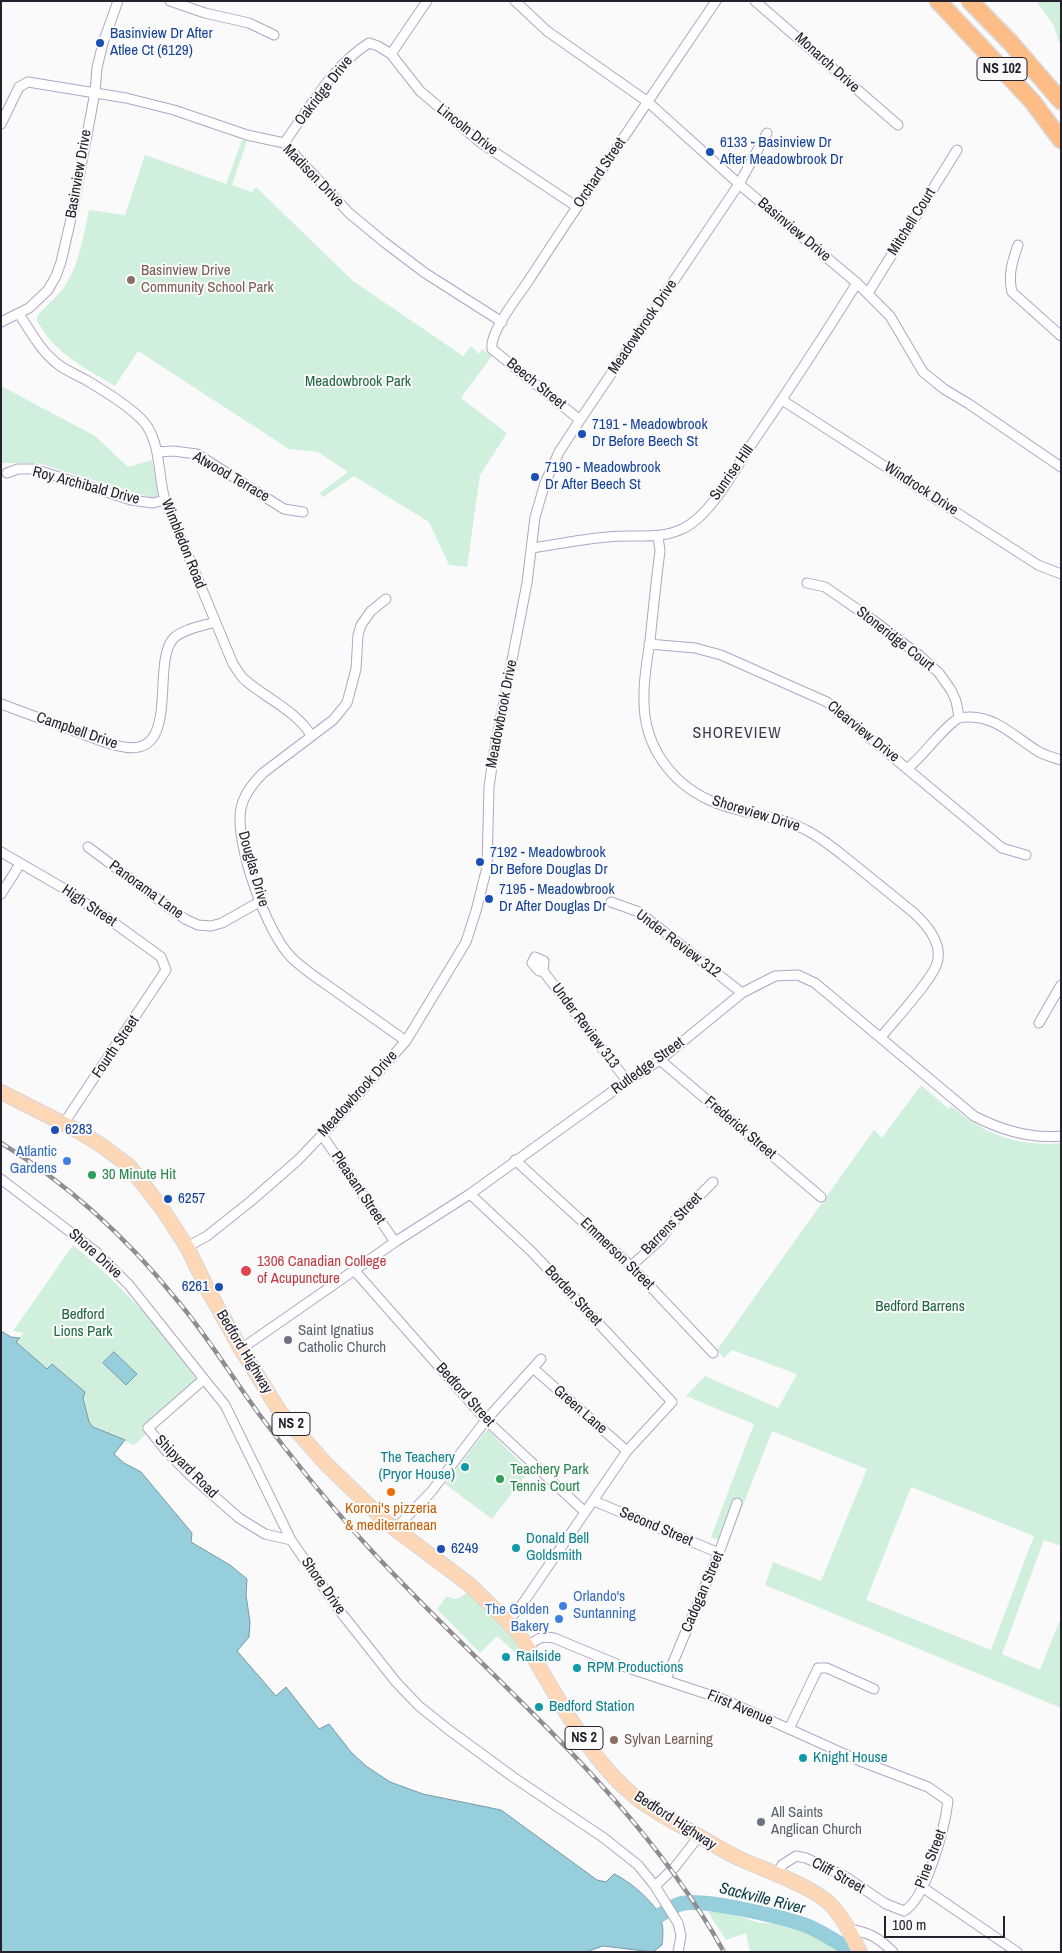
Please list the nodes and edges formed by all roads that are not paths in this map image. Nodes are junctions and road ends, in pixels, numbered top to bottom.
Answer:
1 (118, 1) edge
2 (170, 1) edge
3 (427, 1) edge
4 (515, 1) edge
5 (716, 1) edge
6 (756, 1) edge
7 (938, 1) edge
8 (970, 1) edge
9 (274, 35) dead end
10 (369, 43) joint
11 (391, 54) junction
12 (95, 92) junction
13 (648, 102) junction
14 (1061, 102) edge
15 (1, 124) edge
16 (898, 125) dead end
17 (767, 133) dead end
18 (1061, 140) edge
19 (284, 143) junction
20 (957, 150) dead end
21 (739, 184) junction
22 (577, 207) junction
23 (1018, 245) dead end
24 (857, 283) junction
25 (868, 293) junction
26 (19, 314) junction
27 (1, 322) edge
28 (502, 322) junction
29 (1061, 336) edge
30 (492, 348) joint
31 (782, 400) junction
32 (580, 420) junction
33 (158, 452) junction
34 (1061, 467) edge
35 (7, 473) dead end
36 (165, 500) junction
37 (303, 512) dead end
38 (658, 536) junction
39 (533, 548) junction
40 (1061, 574) edge
41 (807, 583) dead end
42 (386, 600) dead end
43 (215, 622) junction
44 (649, 644) junction
45 (1, 704) edge
46 (959, 718) junction
47 (311, 735) junction
48 (1061, 760) edge
49 (908, 768) junction
50 (88, 847) dead end
51 (1, 852) edge
52 (1026, 855) dead end
53 (20, 864) junction
54 (1, 894) edge
55 (261, 901) junction
56 (611, 902) dead end
57 (166, 970) joint
58 (543, 972) dead end
59 (1061, 985) edge
60 (742, 993) junction
61 (1039, 1023) dead end
62 (881, 1036) junction
63 (406, 1041) junction
64 (660, 1060) junction
65 (627, 1081) junction
66 (1, 1092) edge
67 (64, 1123) junction
68 (322, 1135) junction
69 (1061, 1136) edge
70 (515, 1160) junction
71 (1, 1179) edge
72 (713, 1182) dead end
73 (470, 1194) junction
74 (821, 1197) dead end
75 (395, 1242) junction
76 (187, 1247) junction
77 (631, 1266) junction
78 (354, 1270) junction
79 (241, 1349) junction
80 (713, 1353) dead end
81 (541, 1359) dead end
82 (533, 1368) junction
83 (204, 1378) junction
84 (486, 1420) junction
85 (627, 1451) junction
86 (594, 1501) junction
87 (737, 1503) dead end
88 (585, 1512) junction
89 (395, 1529) junction
90 (291, 1540) junction
91 (719, 1553) junction
92 (508, 1621) junction
93 (528, 1647) junction
94 (666, 1679) junction
95 (874, 1689) dead end
96 (789, 1729) junction
97 (948, 1801) joint
98 (699, 1836) junction
99 (777, 1875) junction
100 (655, 1886) junction
101 (922, 1887) junction
102 (904, 1911) joint
103 (850, 1934) junction
104 (678, 1952) edge
105 (860, 1952) edge
106 (893, 1952) edge
107 (1017, 1952) edge

1 - 12 street, Basinview Drive
2 - 9 street
3 - 11 street
4 - 13 street, Basinview Drive
5 - 13 street, Orchard Street
6 - 16 street, Monarch Drive
7 - 18 highway, NS 102
8 - 14 highway, NS 102
10 - 11 street, Lincoln Drive
10 - 19 street, Oakridge Drive
11 - 22 street, Lincoln Drive
12 - 15 street, Madison Drive
12 - 19 street, Madison Drive
12 - 26 street, Basinview Drive
13 - 21 street, Basinview Drive
13 - 22 street, Orchard Street
17 - 21 street, Meadowbrook Drive
19 - 28 street, Madison Drive
20 - 25 street, Mitchell Court
21 - 24 street, Basinview Drive
21 - 32 street, Meadowbrook Drive
22 - 28 street, Orchard Street
23 - 29 street
24 - 25 street, Basinview Drive
24 - 31 street, Sunrise Hill
25 - 34 street, Basinview Drive
26 - 27 street, Basinview Drive
26 - 33 street, Wimbledon Road
28 - 30 street, Orchard Street
30 - 32 street, Beech Street
31 - 38 street, Sunrise Hill
31 - 40 street, Windrock Drive
32 - 39 street, Meadowbrook Drive
33 - 36 street, Wimbledon Road
33 - 37 street, Atwood Terrace
35 - 36 street, Roy Archibald Drive
36 - 43 street, Wimbledon Road
38 - 39 street, Sunrise Hill
38 - 44 street, Shoreview Drive
39 - 63 street, Meadowbrook Drive
41 - 46 street, Stoneridge Court
42 - 47 street, Douglas Drive
43 - 45 street, Campbell Drive
43 - 47 street, Wimbledon Road
44 - 49 street, Clearview Drive
44 - 62 street, Shoreview Drive
46 - 48 street
46 - 49 street
47 - 55 street, Douglas Drive
49 - 52 street, Clearview Drive
50 - 55 street, Panorama Lane
51 - 53 street, High Street
53 - 54 street
53 - 57 street, High Street
55 - 63 street, Douglas Drive
56 - 60 street, Under Review 312
57 - 67 street, Fourth Street
58 - 65 street, Under Review 313
59 - 61 street
60 - 62 street, Rutledge Street
60 - 64 street, Rutledge Street
62 - 69 street, Rutledge Street
63 - 68 street, Meadowbrook Drive
64 - 65 street, Rutledge Street
64 - 74 street, Frederick Street
65 - 70 street, Rutledge Street
66 - 67 main road, Bedford Highway / NS 2
67 - 76 main road, Bedford Highway / NS 2
68 - 75 street, Pleasant Street
68 - 76 street, Meadowbrook Drive
70 - 73 street, Rutledge Street
70 - 77 street, Emmerson Street
71 - 83 street, Shore Drive
72 - 77 street, Barrens Street
73 - 75 street, Rutledge Street
73 - 85 street, Borden Street
75 - 78 street, Rutledge Street
76 - 79 main road, Bedford Highway / NS 2
77 - 80 street, Emmerson Street
78 - 79 street, Rutledge Street
78 - 84 street, Bedford Street
79 - 89 main road, Bedford Highway / NS 2
81 - 82 street
82 - 84 street
82 - 85 street, Green Lane
83 - 90 street, Shore Drive
83 - 90 street, Shipyard Road
84 - 88 street, Bedford Street
84 - 89 street
85 - 86 street
86 - 88 street
86 - 91 street, Second Street
87 - 91 street, Cadogan Street
88 - 92 street
89 - 92 main road, Bedford Highway / NS 2
90 - 100 street, Shore Drive
91 - 94 street, Cadogan Street
92 - 93 main road, Bedford Highway / NS 2
93 - 94 street, First Avenue
93 - 98 main road, Bedford Highway / NS 2
94 - 96 street, First Avenue
95 - 96 street
96 - 97 street, First Avenue
97 - 101 street, Pine Street
98 - 99 main road, Bedford Highway / NS 2
98 - 100 street
99 - 102 street, Cliff Street
99 - 103 main road, Bedford Highway / NS 2
100 - 104 street, Shore Drive
101 - 102 street, Pine Street
101 - 107 street
103 - 105 main road, Bedford Highway / NS 2
103 - 106 street

